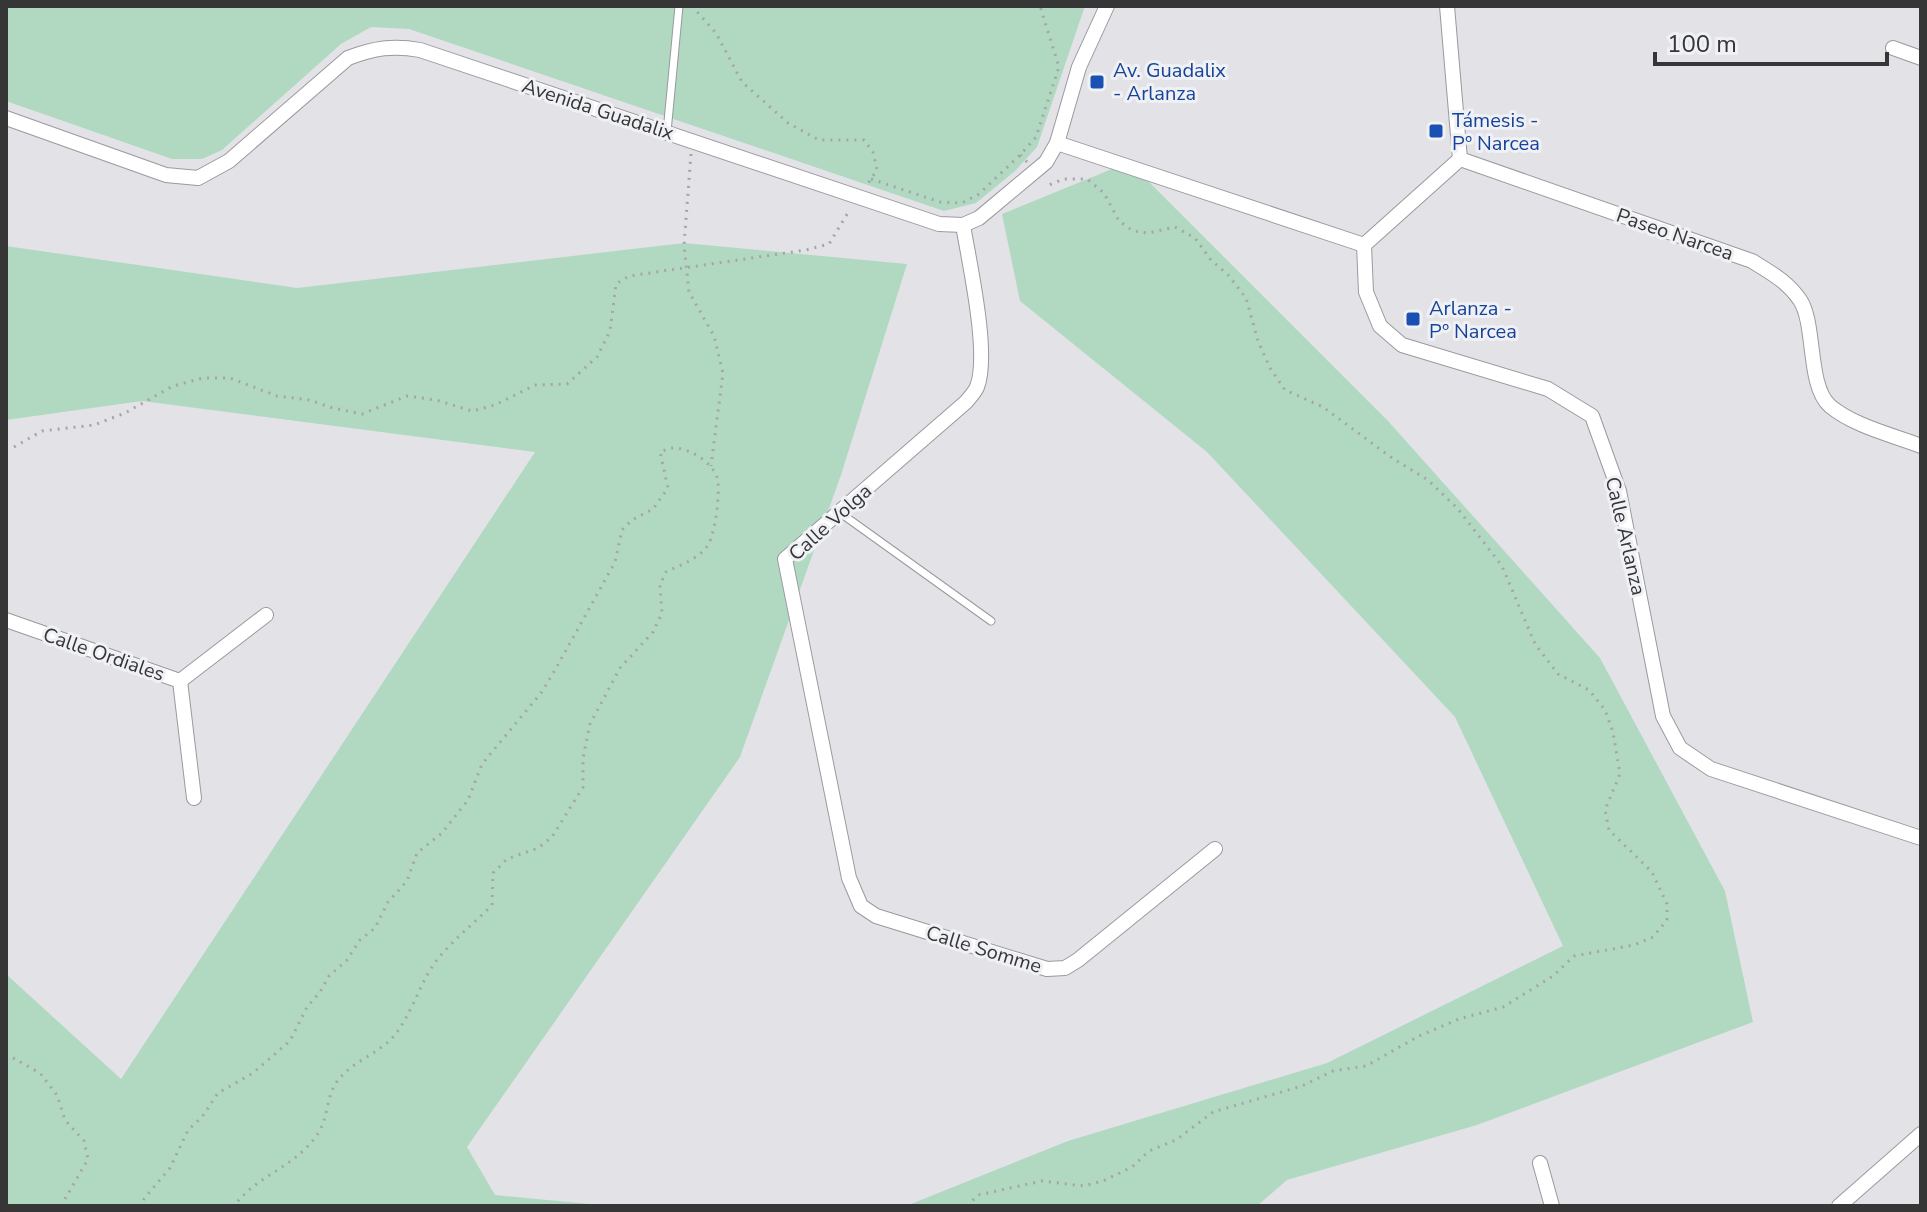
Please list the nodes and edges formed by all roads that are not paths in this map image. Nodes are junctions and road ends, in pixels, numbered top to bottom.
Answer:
1 (679, 6) edge
2 (1107, 6) edge
3 (1447, 6) edge
4 (1893, 48) dead end
5 (1921, 58) edge
6 (6, 118) edge
7 (667, 132) junction
8 (1057, 143) junction
9 (1460, 159) junction
10 (963, 225) junction
11 (1364, 245) junction
12 (1921, 446) edge
13 (839, 512) junction
14 (266, 615) dead end
15 (6, 620) edge
16 (991, 621) dead end
17 (180, 681) junction
18 (194, 798) dead end
19 (1921, 838) edge
20 (1215, 849) dead end
21 (861, 906) joint
22 (1921, 1134) edge
23 (1540, 1163) dead end
24 (1552, 1206) edge
25 (1839, 1206) edge

1 - 7 lane
2 - 8 street
3 - 9 street
4 - 5 street
6 - 7 street, Avenida Guadalix
7 - 10 street, Avenida Guadalix
8 - 10 street
8 - 11 street
9 - 11 street
9 - 12 street, Paseo Narcea
10 - 13 street, Calle Volga
11 - 19 street, Calle Arlanza
13 - 16 lane
13 - 21 street, Calle Volga
14 - 17 street
15 - 17 street, Calle Ordiales
17 - 18 street, Calle Ordiales
20 - 21 street, Calle Somme
22 - 25 street
23 - 24 street

